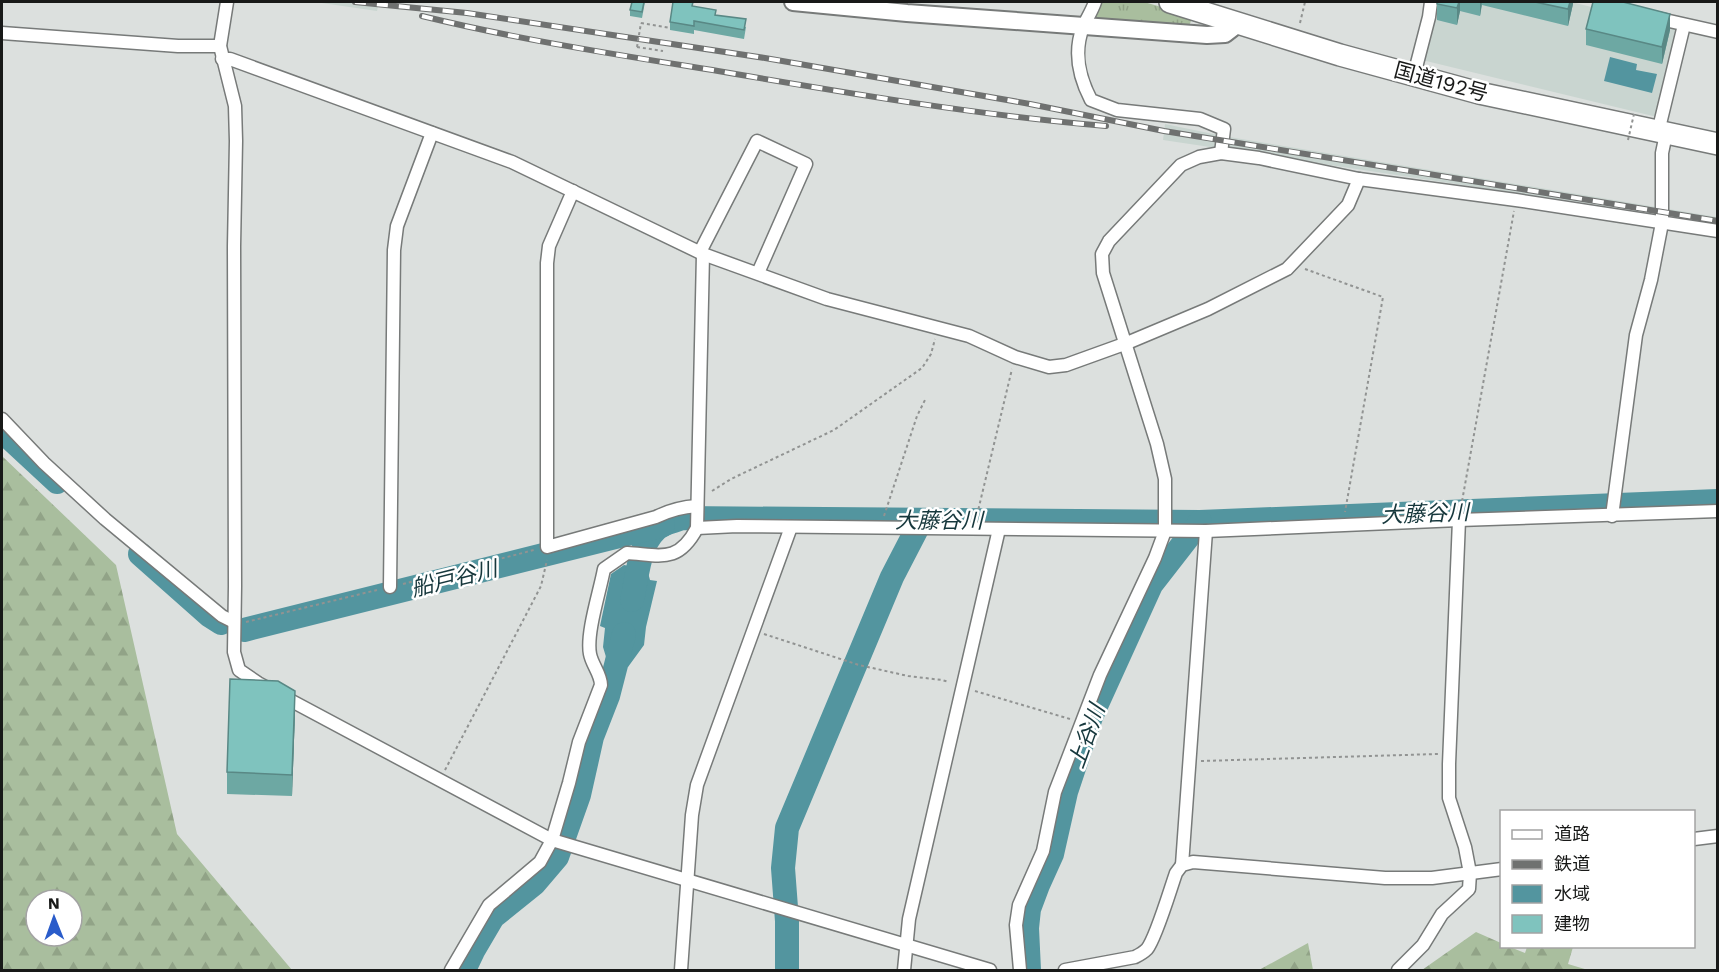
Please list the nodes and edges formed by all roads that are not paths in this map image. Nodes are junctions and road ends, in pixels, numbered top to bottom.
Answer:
1 (226, 2) edge
2 (794, 2) edge
3 (1095, 2) edge
4 (1170, 2) edge
5 (1431, 2) edge
6 (1639, 13) edge
7 (1238, 24) junction
8 (1683, 25) junction
9 (1083, 27) junction
10 (1718, 32) edge
11 (2, 33) edge
12 (221, 52) junction
13 (1414, 75) junction
14 (432, 133) junction
15 (1662, 133) junction
16 (1718, 144) edge
17 (1221, 153) junction
18 (1359, 179) junction
19 (573, 191) junction
20 (1662, 223) junction
21 (1718, 231) edge
22 (701, 253) junction
23 (758, 273) junction
24 (1127, 343) junction
25 (2, 418) edge
26 (1612, 508) junction
27 (1718, 511) edge
28 (1460, 514) junction
29 (697, 518) junction
30 (1165, 525) junction
31 (791, 527) junction
32 (999, 529) junction
33 (1196, 531) junction
34 (390, 587) dead end
35 (234, 622) junction
36 (1718, 836) edge
37 (1695, 839) edge
38 (560, 843) junction
39 (1182, 865) junction
40 (1500, 869) edge
41 (1470, 873) junction
42 (688, 881) junction
43 (905, 945) junction
44 (451, 970) edge
45 (681, 970) edge
46 (904, 970) edge
47 (990, 970) edge
48 (1020, 970) edge
49 (1065, 970) edge
50 (1398, 970) edge

1 - 12 street
2 - 9 main road
3 - 9 street
4 - 7 highway, 国道192号
5 - 13 street
6 - 8 street
7 - 9 main road
7 - 13 highway, 国道192号
8 - 10 street
8 - 15 street
9 - 17 street
11 - 12 street
12 - 14 street
12 - 35 street
13 - 15 highway, 国道192号
14 - 19 street
14 - 34 street
15 - 16 highway, 国道192号
15 - 20 street
17 - 18 street
17 - 24 street
18 - 20 street
18 - 24 street
19 - 22 street
19 - 29 street
20 - 21 street
20 - 26 street
22 - 23 street
22 - 23 street
22 - 29 street
23 - 24 street
24 - 30 street
25 - 35 street
26 - 27 street
26 - 28 street
28 - 33 street
28 - 41 street
29 - 31 street
29 - 38 street
30 - 32 street
30 - 33 street
30 - 48 street
31 - 32 street
31 - 42 street
32 - 43 street
33 - 39 street
35 - 38 street
36 - 37 street
38 - 42 street
38 - 44 street
39 - 41 street
39 - 49 street
40 - 41 street
41 - 50 street
42 - 43 street
42 - 45 street
43 - 46 street
43 - 47 street

